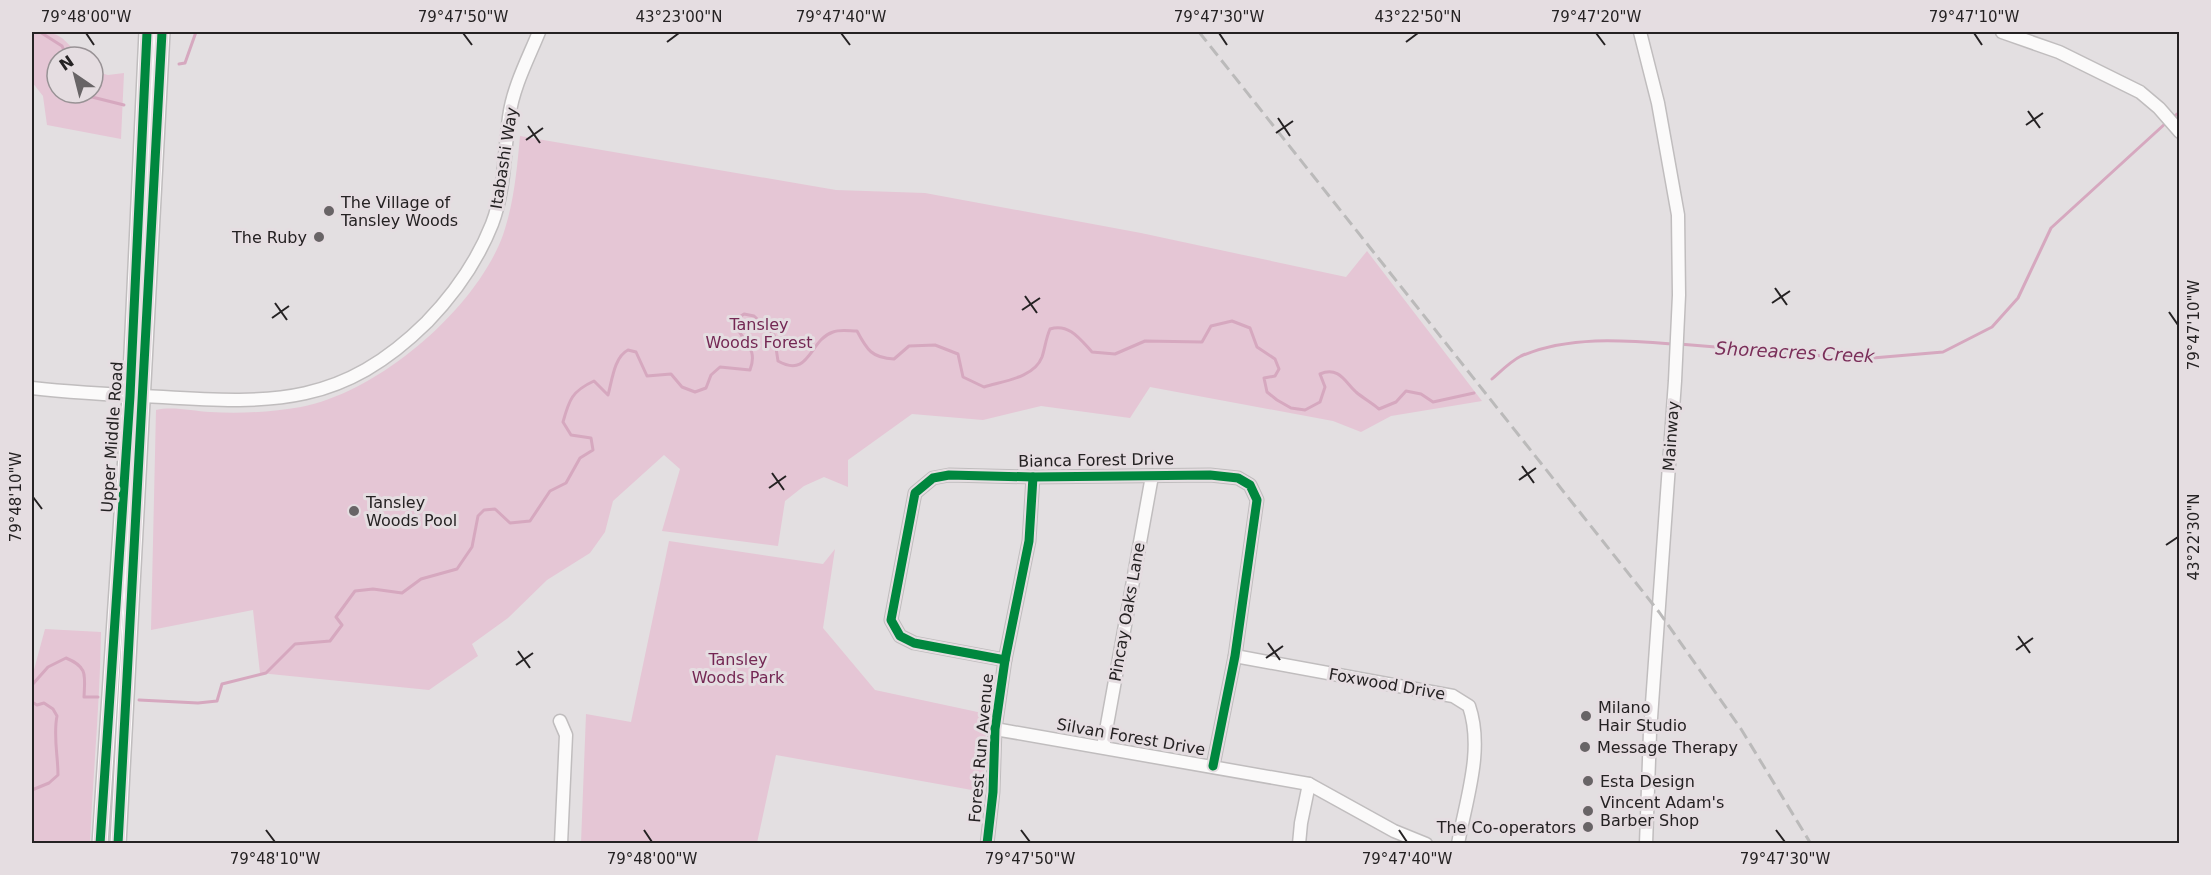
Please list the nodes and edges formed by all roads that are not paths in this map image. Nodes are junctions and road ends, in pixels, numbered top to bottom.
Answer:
1 (147, 32) edge
2 (162, 32) edge
3 (539, 32) edge
4 (1643, 32) edge
5 (2002, 32) edge
6 (2180, 132) edge
7 (32, 388) edge
8 (136, 396) junction
9 (1152, 476) junction
10 (1033, 477) junction
11 (1235, 656) junction
12 (1005, 660) junction
13 (560, 721) dead end
14 (995, 729) junction
15 (1103, 747) junction
16 (1213, 766) junction
17 (1308, 784) junction
18 (100, 843) edge
19 (118, 843) edge
20 (561, 843) edge
21 (987, 843) edge
22 (1299, 843) edge
23 (1426, 843) edge
24 (1458, 843) edge
25 (1646, 843) edge

1 - 8 main road, Upper Middle Road
2 - 8 main road, Upper Middle Road
3 - 8 street, Itabashi Way
4 - 25 street, Mainway
5 - 6 street
7 - 8 street, Itabashi Way
8 - 18 main road, Upper Middle Road
8 - 19 main road, Upper Middle Road
9 - 10 street, Bianca Forest Drive
9 - 11 street, Bianca Forest Drive
9 - 15 street, Pincay Oaks Lane
10 - 12 street, Forest Run Avenue
10 - 12 street, Bianca Forest Drive
11 - 16 street, Bianca Forest Drive
11 - 24 street, Foxwood Drive
12 - 14 street, Forest Run Avenue
13 - 20 street
14 - 15 street, Silvan Forest Drive
14 - 21 street, Forest Run Avenue
15 - 16 street, Silvan Forest Drive
16 - 17 street, Silvan Forest Drive
17 - 22 street
17 - 23 street, Silvan Forest Drive

